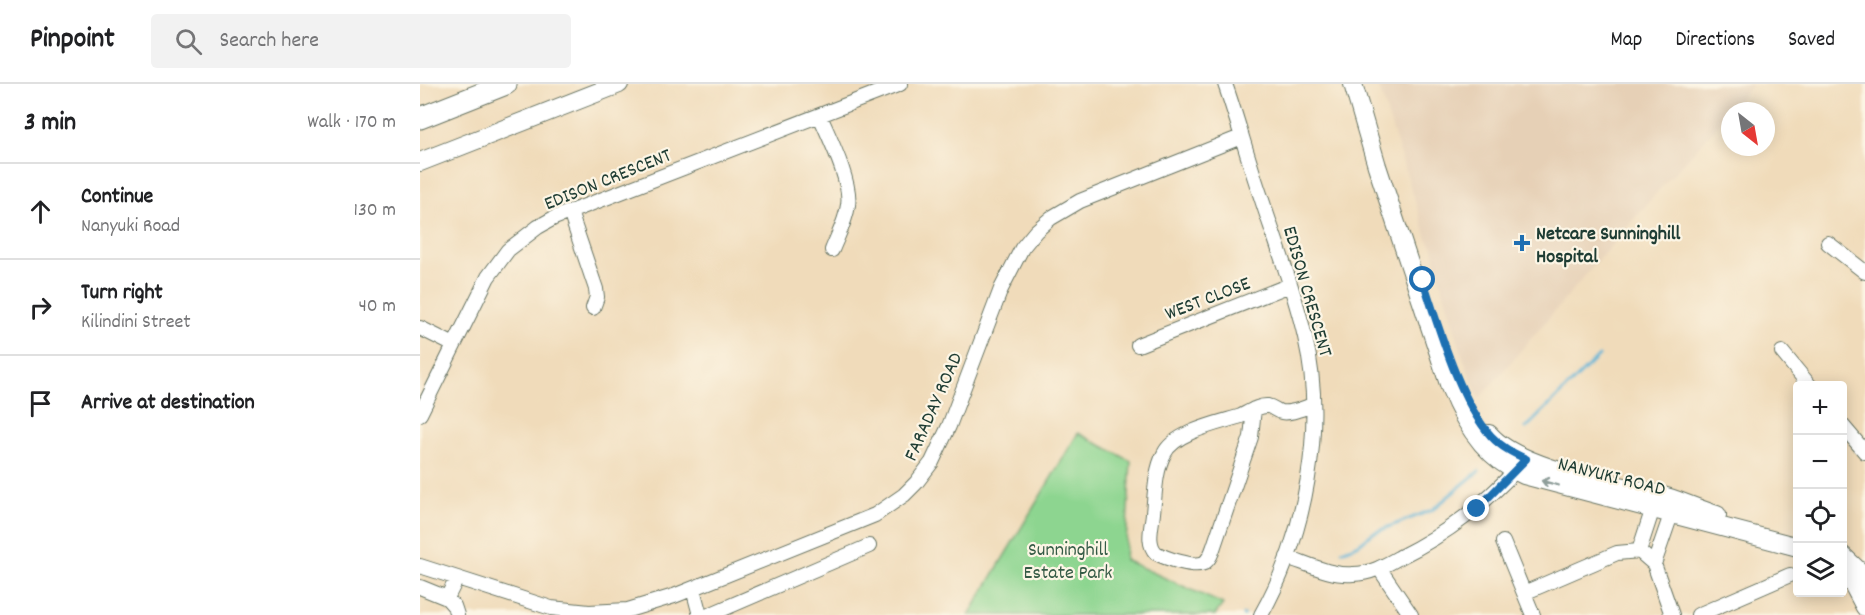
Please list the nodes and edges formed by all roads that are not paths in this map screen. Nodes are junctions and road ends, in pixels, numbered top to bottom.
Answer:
1 (506, 84) edge
2 (619, 84) edge
3 (900, 84) edge
4 (1225, 84) edge
5 (1353, 84) edge
6 (1362, 84) edge
7 (820, 116) junction
8 (420, 118) edge
9 (1240, 137) junction
10 (420, 162) edge
11 (570, 212) junction
12 (1828, 243) dead end
13 (832, 249) dead end
14 (1865, 272) edge
15 (1290, 285) junction
16 (593, 308) dead end
17 (420, 328) edge
18 (454, 345) junction
19 (1138, 345) dead end
20 (1782, 352) dead end
21 (1806, 381) edge
22 (1313, 405) junction
23 (1254, 410) junction
24 (420, 414) edge
25 (1847, 431) edge
26 (1865, 452) edge
27 (1520, 465) junction
28 (1656, 501) junction
29 (1674, 507) junction
30 (1793, 535) edge
31 (1503, 542) dead end
32 (869, 546) dead end
33 (1793, 546) edge
34 (1639, 551) junction
35 (1287, 557) junction
36 (1654, 564) junction
37 (420, 566) edge
38 (1379, 568) junction
39 (1856, 573) edge
40 (1790, 575) dead end
41 (457, 578) junction
42 (420, 587) edge
43 (693, 589) junction
44 (1524, 592) junction
45 (447, 598) junction
46 (1865, 607) edge
47 (1730, 609) edge
48 (457, 615) edge
49 (700, 615) edge
50 (709, 615) edge
51 (1261, 615) edge
52 (1411, 615) edge
53 (1533, 615) edge
54 (1672, 615) edge
55 (1698, 615) edge

1 - 8 highway
2 - 10 main road
3 - 7 street, EDISON CRESCENT
4 - 9 street, EDISON CRESCENT
5 - 27 main road, NANYUKI ROAD
6 - 27 main road, NANYUKI ROAD
7 - 11 street, EDISON CRESCENT
7 - 13 street
9 - 15 street, EDISON CRESCENT
9 - 43 street, FARADAY ROAD
11 - 16 street
11 - 18 street, EDISON CRESCENT
12 - 14 street
15 - 19 street, WEST CLOSE
15 - 22 street, EDISON CRESCENT
17 - 18 street
18 - 24 street, EDISON CRESCENT
20 - 21 street
22 - 23 street
22 - 35 street, EDISON CRESCENT
23 - 23 street
25 - 26 street
27 - 28 main road, NANYUKI ROAD
27 - 38 street
28 - 29 main road, NANYUKI ROAD
28 - 34 street
29 - 30 main road, NANYUKI ROAD
29 - 33 main road, NANYUKI ROAD
29 - 36 street
31 - 44 street
32 - 50 street
34 - 36 street
34 - 44 street
35 - 38 street
35 - 51 street, EDISON CRESCENT
36 - 54 street
37 - 41 street, FARADAY ROAD
38 - 52 street
39 - 46 main road
40 - 47 street
41 - 43 street, FARADAY ROAD
41 - 45 street
42 - 45 street
43 - 49 street
44 - 53 street
45 - 48 street
47 - 55 street

